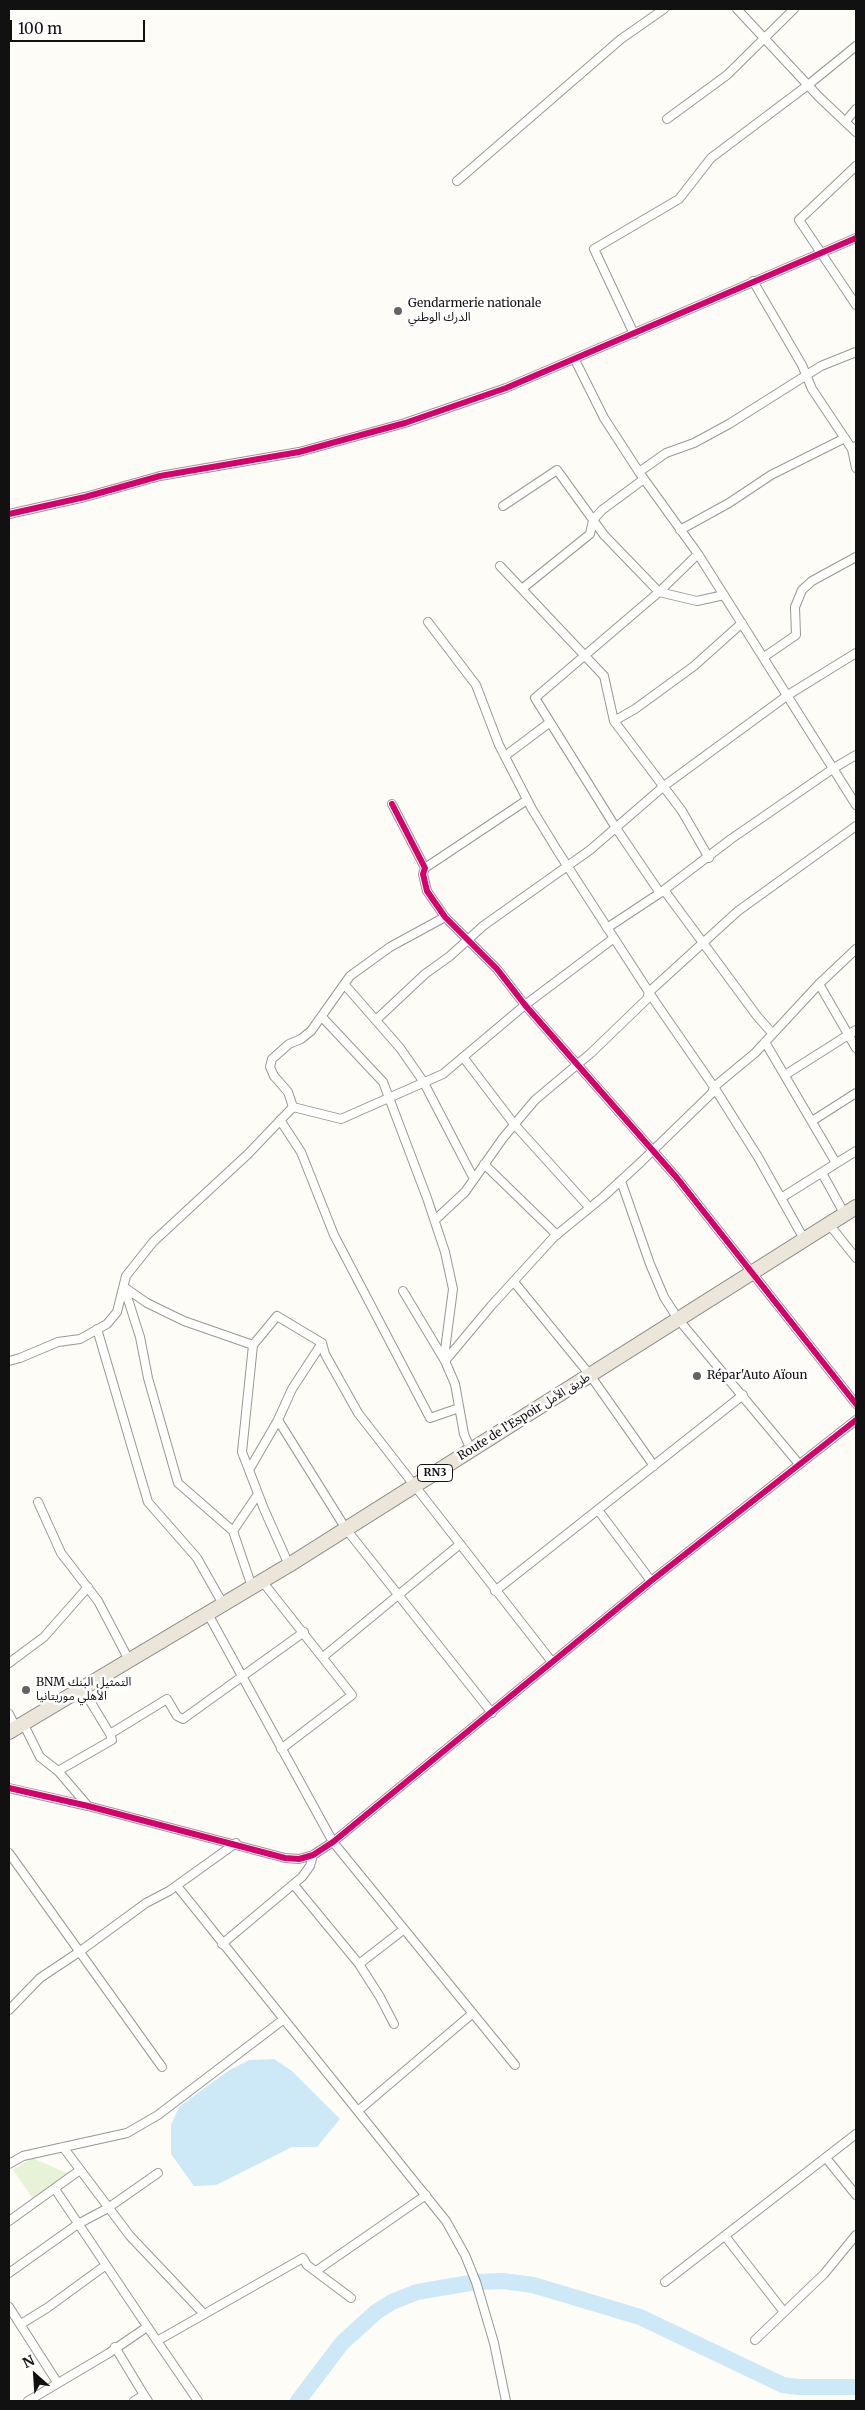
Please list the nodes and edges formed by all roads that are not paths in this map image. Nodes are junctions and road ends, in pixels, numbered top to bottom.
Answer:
1 (664, 9) edge
2 (737, 9) edge
3 (794, 9) edge
4 (764, 39) junction
5 (856, 46) edge
6 (808, 85) junction
7 (856, 109) edge
8 (666, 119) dead end
9 (845, 122) junction
10 (856, 132) edge
11 (856, 166) edge
12 (457, 181) dead end
13 (856, 238) edge
14 (820, 254) junction
15 (753, 281) junction
16 (856, 305) edge
17 (634, 334) junction
18 (856, 352) edge
19 (575, 360) junction
20 (806, 376) junction
21 (845, 438) junction
22 (854, 447) edge
23 (856, 468) edge
24 (641, 475) junction
25 (503, 506) dead end
26 (9, 514) edge
27 (593, 520) junction
28 (680, 530) junction
29 (698, 554) junction
30 (856, 557) edge
31 (500, 566) dead end
32 (523, 588) junction
33 (659, 592) junction
34 (724, 595) junction
35 (428, 622) dead end
36 (742, 623) junction
37 (585, 653) junction
38 (856, 653) edge
39 (764, 656) junction
40 (788, 695) junction
41 (614, 720) junction
42 (549, 723) junction
43 (856, 755) edge
44 (505, 756) junction
45 (834, 768) junction
46 (664, 786) junction
47 (527, 800) junction
48 (392, 804) dead end
49 (856, 805) edge
50 (856, 826) edge
51 (616, 828) junction
52 (709, 858) junction
53 (566, 865) junction
54 (425, 868) junction
55 (662, 892) junction
56 (445, 917) junction
57 (608, 928) junction
58 (614, 938) junction
59 (468, 941) junction
60 (703, 943) junction
61 (856, 949) edge
62 (819, 984) junction
63 (345, 985) junction
64 (649, 992) junction
65 (525, 1005) junction
66 (322, 1017) junction
67 (376, 1020) junction
68 (856, 1030) edge
69 (772, 1034) junction
70 (848, 1034) junction
71 (764, 1042) junction
72 (856, 1048) edge
73 (463, 1057) junction
74 (578, 1063) junction
75 (785, 1075) junction
76 (423, 1081) junction
77 (714, 1086) junction
78 (856, 1093) edge
79 (390, 1096) junction
80 (293, 1107) junction
81 (280, 1120) junction
82 (812, 1121) junction
83 (514, 1124) junction
84 (654, 1150) junction
85 (856, 1151) edge
86 (836, 1163) junction
87 (484, 1164) junction
88 (822, 1173) junction
89 (474, 1180) junction
90 (621, 1181) junction
91 (781, 1198) junction
92 (589, 1207) junction
93 (850, 1210) edge
94 (435, 1220) junction
95 (828, 1223) junction
96 (557, 1235) junction
97 (804, 1239) junction
98 (856, 1258) edge
99 (751, 1273) junction
100 (514, 1282) junction
101 (124, 1287) junction
102 (403, 1291) dead end
103 (678, 1319) junction
104 (97, 1329) junction
105 (322, 1343) junction
106 (253, 1345) junction
107 (9, 1361) edge
108 (445, 1361) junction
109 (590, 1375) junction
110 (743, 1395) junction
111 (856, 1404) edge
112 (458, 1408) junction
113 (278, 1420) junction
114 (856, 1420) edge
115 (471, 1450) junction
116 (798, 1464) junction
117 (654, 1466) junction
118 (249, 1470) junction
119 (415, 1486) junction
120 (258, 1494) junction
121 (38, 1502) dead end
122 (598, 1510) junction
123 (346, 1529) junction
124 (233, 1531) junction
125 (459, 1545) junction
126 (289, 1565) junction
127 (652, 1581) junction
128 (257, 1584) junction
129 (88, 1587) junction
130 (495, 1591) junction
131 (397, 1596) junction
132 (223, 1604) junction
133 (208, 1614) junction
134 (304, 1632) junction
135 (323, 1657) junction
136 (130, 1662) junction
137 (552, 1662) junction
138 (9, 1663) edge
139 (242, 1677) junction
140 (80, 1690) junction
141 (492, 1713) junction
142 (9, 1714) edge
143 (16, 1728) edge
144 (110, 1734) junction
145 (281, 1749) junction
146 (58, 1771) junction
147 (9, 1788) edge
148 (88, 1806) junction
149 (333, 1842) junction
150 (236, 1843) junction
151 (9, 1853) edge
152 (313, 1855) junction
153 (294, 1884) junction
154 (177, 1886) junction
155 (403, 1930) junction
156 (222, 1944) junction
157 (79, 1952) junction
158 (359, 1964) junction
159 (9, 2010) edge
160 (473, 2013) junction
161 (284, 2019) junction
162 (394, 2024) dead end
163 (515, 2065) dead end
164 (162, 2067) dead end
165 (359, 2110) junction
166 (856, 2134) edge
167 (62, 2147) junction
168 (826, 2158) junction
169 (10, 2160) edge
170 (80, 2170) junction
171 (158, 2173) dead end
172 (55, 2189) junction
173 (856, 2194) edge
174 (426, 2195) junction
175 (108, 2208) junction
176 (9, 2221) edge
177 (78, 2224) junction
178 (856, 2235) edge
179 (725, 2236) junction
180 (106, 2265) junction
181 (316, 2271) junction
182 (9, 2273) edge
183 (664, 2282) dead end
184 (350, 2298) dead end
185 (9, 2307) edge
186 (784, 2312) junction
187 (203, 2313) junction
188 (21, 2324) junction
189 (147, 2327) junction
190 (157, 2340) junction
191 (754, 2340) dead end
192 (115, 2347) junction
193 (57, 2382) junction
194 (146, 2398) edge
195 (28, 2401) edge
196 (134, 2401) edge
197 (198, 2401) edge
198 (506, 2401) edge

1 - 12 street
2 - 4 street
3 - 4 street
4 - 6 street
4 - 8 street
5 - 6 street
6 - 9 street
6 - 17 street
7 - 9 street
9 - 10 street
11 - 14 street
13 - 14 street
14 - 15 street
14 - 16 street
15 - 17 street
15 - 20 street
17 - 19 street
18 - 20 street
19 - 24 street
19 - 26 street
20 - 21 street
20 - 24 street
21 - 22 street
21 - 28 street
22 - 23 street
24 - 27 street
24 - 28 street
25 - 27 street
27 - 32 street
27 - 33 street
28 - 29 street
29 - 33 street
29 - 34 street
30 - 39 street
31 - 32 street
32 - 37 street
33 - 34 street
33 - 37 street
34 - 36 street
35 - 44 street
36 - 39 street
36 - 41 street
37 - 41 street
37 - 42 street
38 - 40 street
39 - 40 street
40 - 45 street
40 - 46 street
41 - 46 street
42 - 44 street
42 - 51 street
43 - 45 street
44 - 47 street
45 - 49 street
45 - 52 street
46 - 51 street
46 - 52 street
47 - 53 street
47 - 54 street
48 - 54 street
50 - 60 street
51 - 53 street
51 - 55 street
52 - 55 street
53 - 57 street
53 - 59 street
54 - 56 street
55 - 57 street
55 - 60 street
56 - 59 street
56 - 63 street
57 - 58 street
58 - 64 street
58 - 65 street
59 - 65 street
59 - 67 street
60 - 64 street
60 - 69 street
61 - 62 street
62 - 69 street
62 - 70 street
63 - 66 street
63 - 67 street
64 - 74 street
64 - 77 street
65 - 73 street
65 - 74 street
66 - 79 street
66 - 80 street
67 - 76 street
68 - 70 street
69 - 71 street
70 - 72 street
70 - 75 street
71 - 75 street
71 - 77 street
73 - 76 street
73 - 83 street
74 - 83 street
74 - 84 street
75 - 82 street
76 - 79 street
76 - 89 street
77 - 84 street
77 - 91 street
78 - 82 street
79 - 80 street
79 - 94 street
80 - 81 street
81 - 101 street
81 - 112 street
82 - 86 street
83 - 87 street
83 - 92 street
84 - 90 street
84 - 99 street
85 - 86 street
86 - 88 street
87 - 89 street
87 - 96 street
88 - 91 street
88 - 93 street
89 - 94 street
90 - 92 street
90 - 103 street
91 - 97 street
92 - 96 street
93 - 95 highway, Route de l’Espoir طريق الأمل / RN3
94 - 108 street
95 - 97 highway, Route de l’Espoir طريق الأمل / RN3
95 - 98 street
96 - 100 street
97 - 99 highway, Route de l’Espoir طريق الأمل / RN3
99 - 103 highway, Route de l’Espoir طريق الأمل / RN3
99 - 111 street
100 - 108 street
100 - 109 street
101 - 104 street
101 - 106 street
101 - 124 street
102 - 108 street
103 - 109 highway, Route de l’Espoir طريق الأمل / RN3
103 - 110 street
104 - 107 street
104 - 132 street
105 - 106 street
105 - 113 street
105 - 119 street
106 - 118 street
108 - 112 street
109 - 115 highway, Route de l’Espoir طريق الأمل / RN3
109 - 117 street
110 - 116 street
110 - 117 street
112 - 115 street
113 - 118 street
113 - 123 street
114 - 116 street
115 - 119 highway, Route de l’Espoir طريق الأمل / RN3
116 - 127 street
117 - 122 street
118 - 120 street
119 - 123 highway, Route de l’Espoir طريق الأمل / RN3
119 - 125 street
120 - 124 street
120 - 126 street
121 - 129 street
122 - 127 street
122 - 130 street
123 - 126 highway, Route de l’Espoir طريق الأمل / RN3
123 - 131 street
124 - 128 street
125 - 130 street
125 - 131 street
126 - 128 highway, Route de l’Espoir طريق الأمل / RN3
127 - 137 street
128 - 132 highway, Route de l’Espoir طريق الأمل / RN3
128 - 134 street
129 - 136 street
129 - 138 street
130 - 137 street
131 - 135 street
131 - 141 street
132 - 133 highway, Route de l’Espoir طريق الأمل / RN3
133 - 136 highway, Route de l’Espoir طريق الأمل / RN3
133 - 139 street
134 - 135 street
134 - 139 street
135 - 145 street
136 - 140 highway, Route de l’Espoir طريق الأمل / RN3
137 - 141 street
139 - 144 street
139 - 145 street
140 - 143 highway, Route de l’Espoir طريق الأمل / RN3
140 - 144 street
141 - 149 street
142 - 143 street
143 - 146 street
144 - 146 street
145 - 149 street
146 - 148 street
147 - 148 street
148 - 150 street
149 - 152 street
149 - 155 street
150 - 152 street
150 - 154 street
151 - 157 street
152 - 153 street
153 - 156 street
153 - 158 street
154 - 156 street
154 - 157 street
155 - 158 street
155 - 160 street
156 - 161 street
157 - 159 street
157 - 164 street
158 - 162 street
160 - 163 street
160 - 165 street
161 - 165 street
161 - 167 street
165 - 174 street
166 - 168 street
167 - 169 street
167 - 170 street
168 - 173 street
168 - 179 street
170 - 172 street
170 - 175 street
171 - 175 street
172 - 176 street
172 - 177 street
174 - 181 street
174 - 198 street
175 - 177 street
175 - 187 street
177 - 180 street
177 - 182 street
178 - 186 street
179 - 183 street
179 - 186 street
180 - 188 street
180 - 189 street
181 - 184 street
181 - 187 street
185 - 188 street
186 - 191 street
187 - 190 street
188 - 193 street
189 - 190 street
189 - 192 street
190 - 197 street
192 - 193 street
192 - 194 street
193 - 195 street
194 - 196 street

